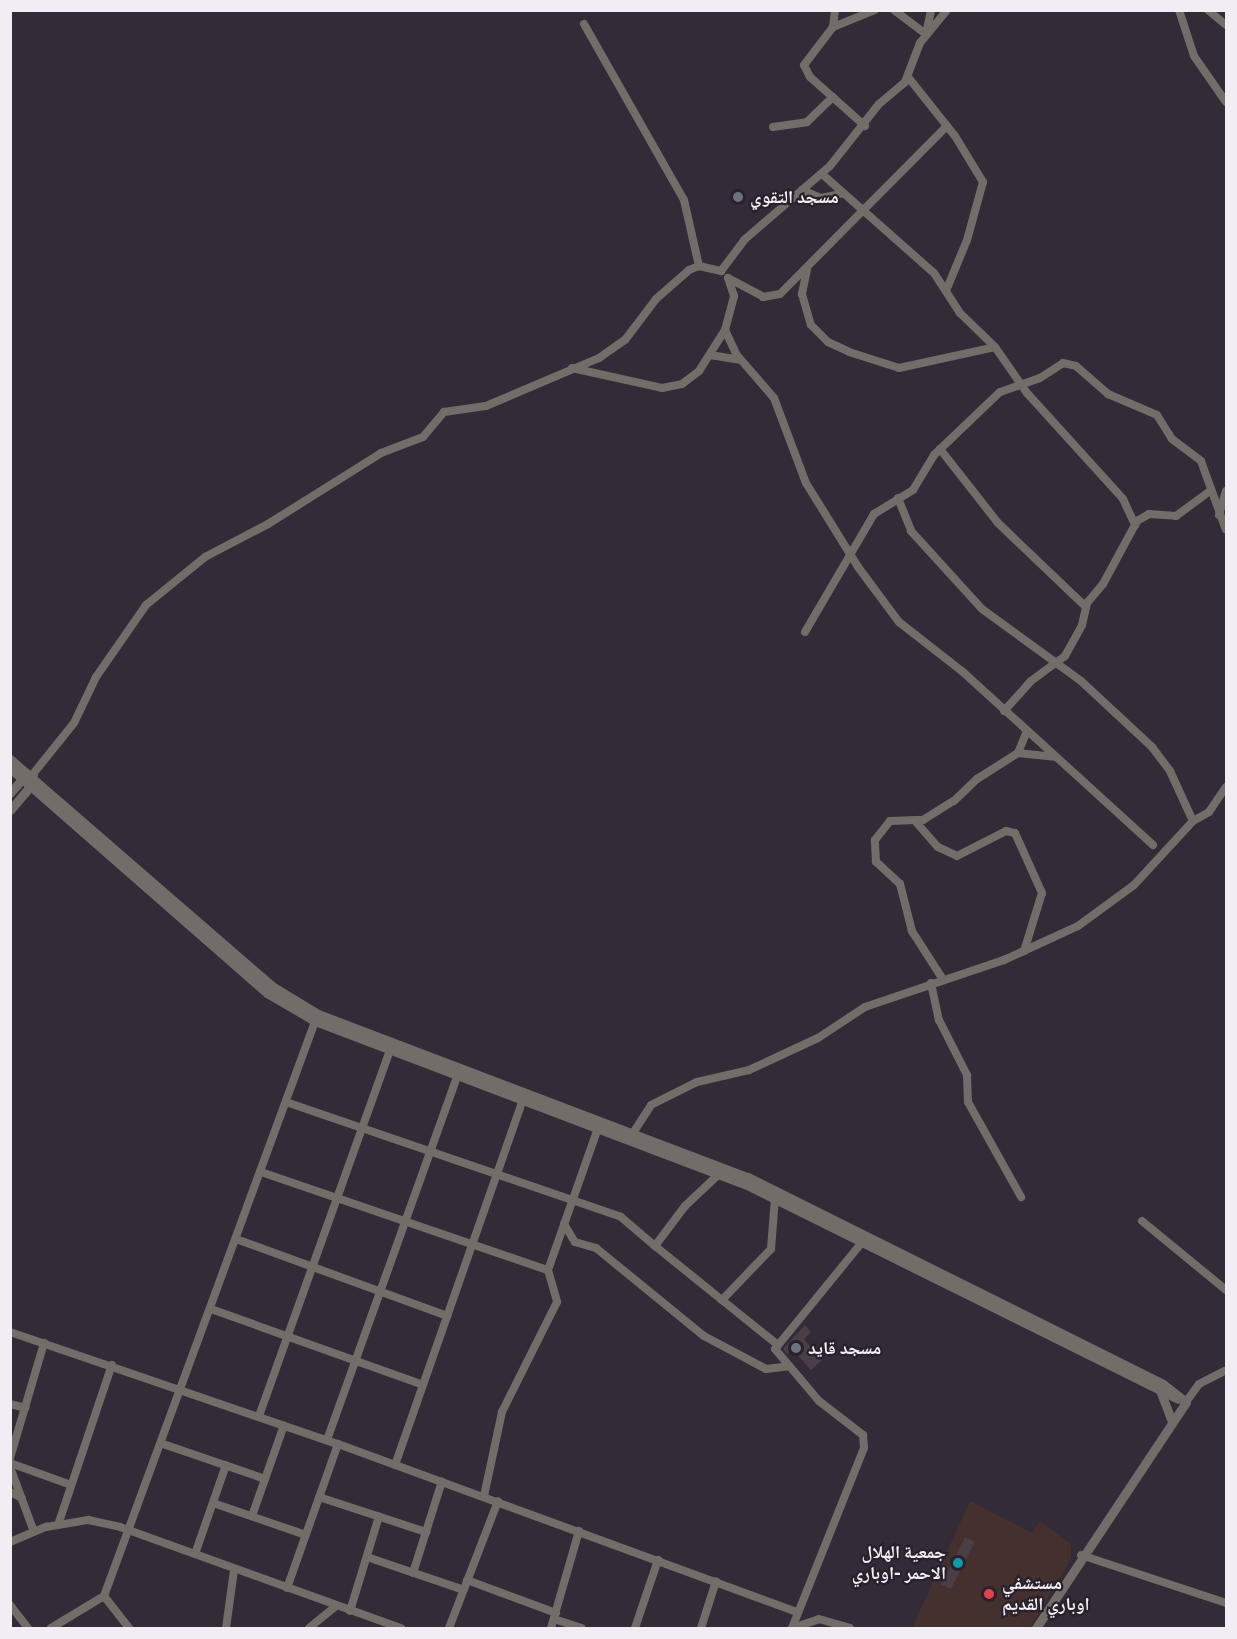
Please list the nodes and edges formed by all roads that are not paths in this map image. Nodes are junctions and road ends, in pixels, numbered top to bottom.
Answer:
1 (835, 10) edge
2 (875, 10) edge
3 (894, 10) edge
4 (930, 10) edge
5 (947, 10) edge
6 (1179, 10) edge
7 (1208, 10) edge
8 (584, 24) dead end
9 (1227, 25) edge
10 (833, 27) junction
11 (926, 34) junction
12 (908, 77) junction
13 (832, 98) junction
14 (1227, 102) edge
15 (865, 126) junction
16 (947, 126) junction
17 (773, 127) dead end
18 (822, 174) junction
19 (802, 190) junction
20 (840, 194) junction
21 (861, 210) junction
22 (699, 266) junction
23 (808, 268) junction
24 (721, 270) junction
25 (728, 278) junction
26 (946, 291) junction
27 (725, 330) junction
28 (994, 347) junction
29 (710, 355) junction
30 (742, 360) junction
31 (571, 368) junction
32 (1021, 383) junction
33 (939, 449) junction
34 (1210, 491) junction
35 (1227, 491) edge
36 (898, 498) junction
37 (1219, 515) junction
38 (1135, 525) junction
39 (1227, 530) edge
40 (850, 553) junction
41 (1085, 606) junction
42 (805, 632) dead end
43 (1057, 664) junction
44 (1004, 711) junction
45 (1027, 731) junction
46 (1018, 753) junction
47 (10, 759) edge
48 (1060, 760) junction
49 (10, 770) edge
50 (30, 778) junction
51 (10, 788) edge
52 (1226, 788) edge
53 (10, 793) edge
54 (50, 799) junction
55 (14, 806) edge
56 (1193, 821) junction
57 (916, 822) junction
58 (1152, 845) dead end
59 (1024, 951) junction
60 (942, 978) junction
61 (931, 982) junction
62 (316, 1018) junction
63 (389, 1052) junction
64 (459, 1072) junction
65 (523, 1100) junction
66 (286, 1102) junction
67 (362, 1128) junction
68 (598, 1128) junction
69 (633, 1133) junction
70 (430, 1152) junction
71 (261, 1172) junction
72 (719, 1174) junction
73 (497, 1175) junction
74 (1021, 1197) dead end
75 (337, 1198) junction
76 (775, 1198) junction
77 (572, 1202) junction
78 (1142, 1221) dead end
79 (405, 1222) junction
80 (564, 1224) junction
81 (237, 1239) junction
82 (863, 1241) junction
83 (472, 1244) junction
84 (656, 1246) junction
85 (312, 1267) junction
86 (548, 1270) junction
87 (1227, 1290) edge
88 (380, 1292) junction
89 (722, 1300) junction
90 (211, 1309) junction
91 (447, 1316) junction
92 (10, 1332) edge
93 (287, 1336) junction
94 (44, 1343) junction
95 (778, 1345) junction
96 (356, 1361) junction
97 (112, 1365) junction
98 (789, 1366) junction
99 (1227, 1370) edge
100 (423, 1385) junction
101 (183, 1389) junction
102 (1159, 1392) junction
103 (1186, 1402) junction
104 (10, 1404) edge
105 (26, 1408) junction
106 (259, 1416) junction
107 (1172, 1421) junction
108 (284, 1425) junction
109 (327, 1440) junction
110 (163, 1444) junction
111 (338, 1444) junction
112 (10, 1458) edge
113 (10, 1465) edge
114 (226, 1465) junction
115 (395, 1465) junction
116 (265, 1479) junction
117 (442, 1481) junction
118 (71, 1485) junction
119 (10, 1492) edge
120 (484, 1496) junction
121 (319, 1497) junction
122 (22, 1498) junction
123 (498, 1501) junction
124 (213, 1503) junction
125 (252, 1516) junction
126 (379, 1516) junction
127 (58, 1525) junction
128 (132, 1531) junction
129 (579, 1531) junction
130 (34, 1532) junction
131 (426, 1532) junction
132 (306, 1535) junction
133 (10, 1542) edge
134 (195, 1554) junction
135 (1081, 1555) junction
136 (366, 1557) junction
137 (658, 1560) junction
138 (234, 1570) junction
139 (413, 1573) junction
140 (467, 1580) junction
141 (716, 1581) junction
142 (287, 1588) junction
143 (464, 1590) junction
144 (104, 1596) junction
145 (1227, 1603) edge
146 (10, 1605) edge
147 (336, 1606) junction
148 (350, 1611) junction
149 (798, 1612) junction
150 (555, 1616) junction
151 (226, 1628) edge
152 (28, 1629) edge
153 (51, 1629) edge
154 (129, 1629) edge
155 (309, 1629) edge
156 (401, 1629) edge
157 (449, 1629) edge
158 (551, 1629) edge
159 (582, 1629) edge
160 (635, 1629) edge
161 (701, 1629) edge
162 (792, 1629) edge
163 (850, 1629) edge
164 (1036, 1629) edge

1 - 10 street
2 - 10 street
3 - 11 street
4 - 11 street
5 - 11 street
6 - 14 street
7 - 9 street
8 - 22 street
10 - 13 street
11 - 12 street
12 - 15 street
12 - 16 street
13 - 15 street
13 - 17 street
15 - 18 street
16 - 21 street
16 - 26 street
18 - 19 street
18 - 20 street
19 - 20 street
19 - 24 street
20 - 21 street
21 - 23 street
21 - 26 street
22 - 24 street
22 - 31 street
23 - 25 street
23 - 28 street
24 - 25 street
25 - 27 street
26 - 28 street
27 - 29 street
27 - 30 street
28 - 32 street
29 - 30 street
29 - 31 street
30 - 40 street
31 - 50 street
32 - 33 street
32 - 34 street
32 - 38 street
33 - 36 street
33 - 41 street
34 - 37 street
34 - 38 street
35 - 37 street
36 - 40 street
36 - 43 street
37 - 39 street
38 - 41 street
40 - 42 street
40 - 44 street
41 - 43 street
43 - 44 street
43 - 56 street
44 - 45 street
45 - 46 street
45 - 48 street
46 - 48 street
46 - 57 street
47 - 50 street
48 - 58 street
49 - 50 street
49 - 51 street
50 - 53 street
50 - 54 street
50 - 55 street
50 - 62 street
52 - 56 street
54 - 55 street
54 - 62 street
56 - 59 street
57 - 59 street
57 - 60 street
59 - 60 street
60 - 61 street
61 - 69 street
61 - 74 street
62 - 63 street
62 - 64 street
62 - 66 street
63 - 64 street
63 - 67 street
64 - 65 street
64 - 69 street
64 - 70 street
65 - 68 street
65 - 73 street
66 - 67 street
66 - 71 street
67 - 70 street
67 - 75 street
68 - 72 street
68 - 77 street
69 - 103 street
70 - 73 street
70 - 79 street
71 - 75 street
71 - 81 street
72 - 76 street
72 - 84 street
73 - 77 street
73 - 83 street
75 - 79 street
75 - 85 street
76 - 82 street
76 - 89 street
77 - 80 street
77 - 84 street
78 - 87 street
79 - 83 street
79 - 88 street
80 - 86 street
80 - 98 street
81 - 85 street
81 - 90 street
82 - 95 street
82 - 102 street
83 - 86 street
83 - 91 street
84 - 89 street
85 - 88 street
85 - 93 street
86 - 120 street
88 - 91 street
88 - 96 street
89 - 95 street
90 - 93 street
90 - 101 street
91 - 100 street
92 - 94 street
93 - 96 street
93 - 106 street
94 - 97 street
94 - 105 street
95 - 98 street
96 - 100 street
96 - 109 street
97 - 101 street
97 - 118 street
98 - 149 street
99 - 103 street
100 - 115 street
101 - 106 street
101 - 110 street
102 - 103 street
102 - 107 street
103 - 107 street
104 - 105 street
105 - 112 street
106 - 108 street
107 - 135 street
108 - 109 street
108 - 116 street
109 - 111 street
110 - 114 street
110 - 128 street
111 - 115 street
111 - 121 street
113 - 118 street
113 - 122 street
114 - 116 street
114 - 124 street
115 - 117 street
116 - 125 street
117 - 120 street
117 - 131 street
118 - 127 street
119 - 122 street
120 - 123 street
121 - 126 street
121 - 132 street
122 - 130 street
123 - 129 street
123 - 140 street
124 - 125 street
124 - 134 street
125 - 132 street
126 - 131 street
126 - 136 street
127 - 128 street
127 - 130 street
128 - 134 street
128 - 144 street
129 - 137 street
129 - 150 street
130 - 133 street
131 - 139 street
132 - 142 street
134 - 138 street
135 - 145 street
135 - 164 street
136 - 139 street
136 - 148 street
137 - 141 street
137 - 160 street
138 - 142 street
138 - 151 street
139 - 143 street
140 - 143 street
140 - 150 street
141 - 149 street
141 - 161 street
142 - 147 street
143 - 157 street
144 - 153 street
144 - 154 street
146 - 152 street
147 - 148 street
147 - 155 street
148 - 156 street
149 - 162 street
150 - 158 street
150 - 159 street
162 - 163 street

